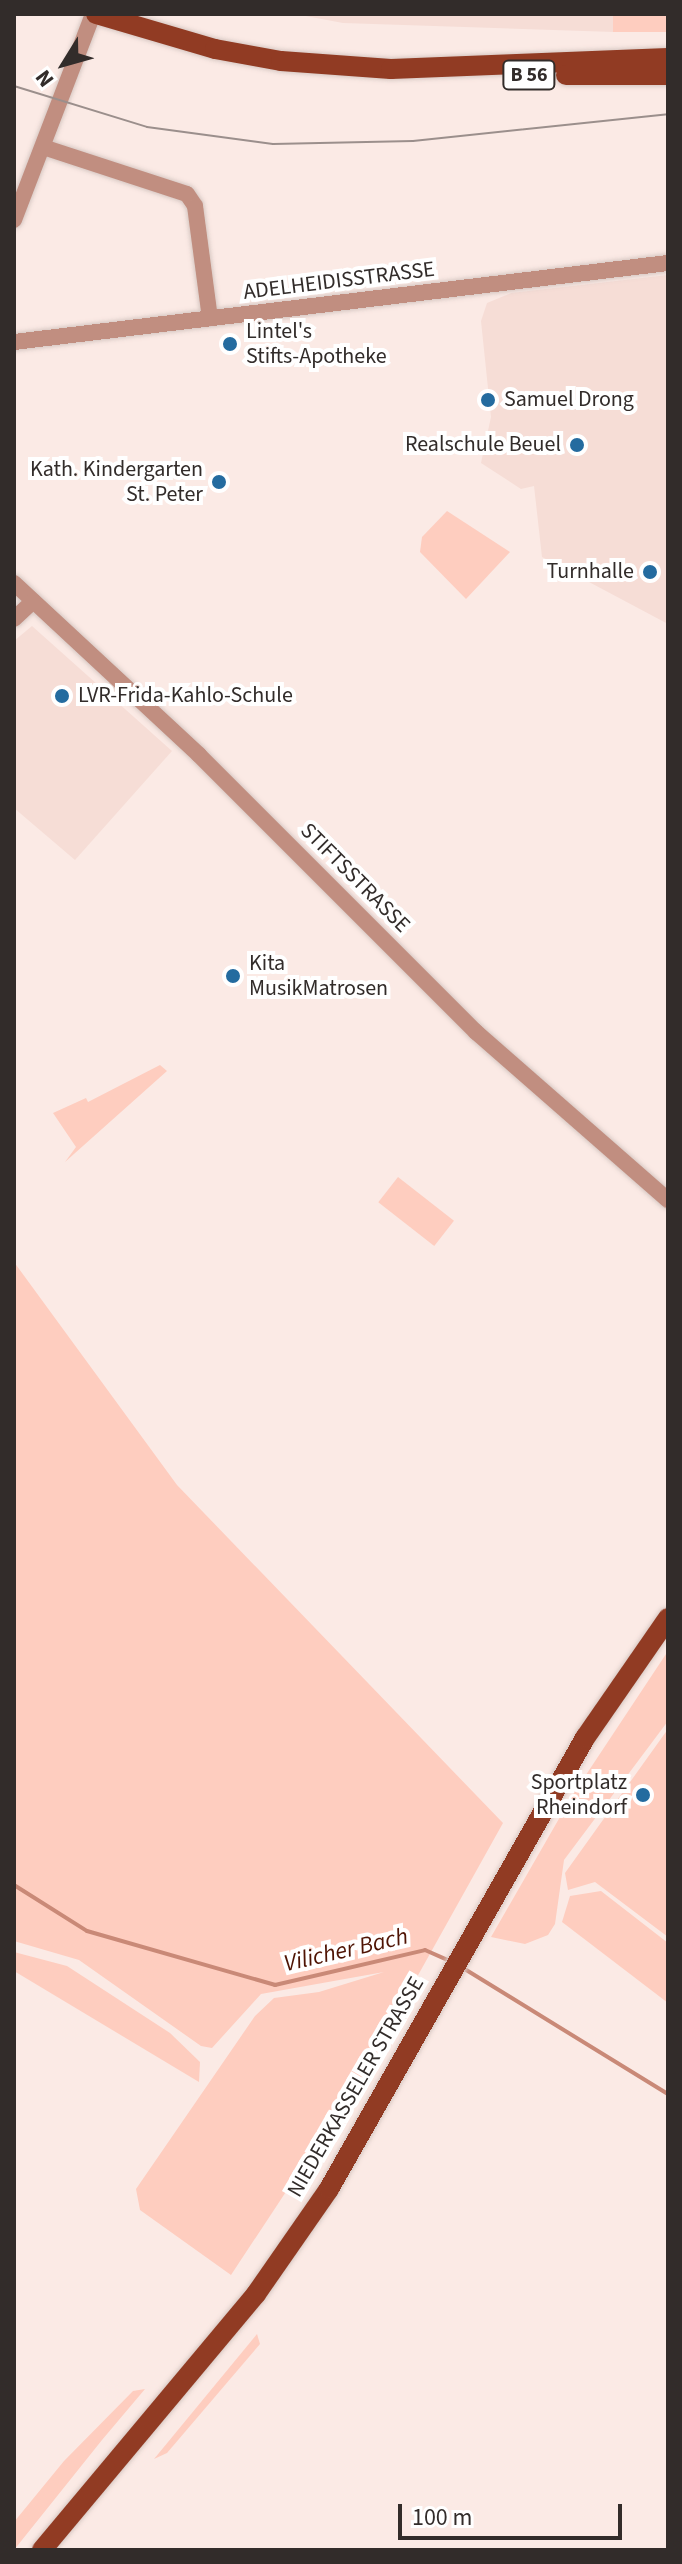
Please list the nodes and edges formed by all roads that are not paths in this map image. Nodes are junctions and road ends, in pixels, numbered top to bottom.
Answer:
1 (95, 14) edge
2 (668, 58) edge
3 (391, 69) junction
4 (668, 75) edge
5 (43, 147) junction
6 (14, 220) edge
7 (668, 263) edge
8 (210, 318) junction
9 (14, 342) edge
10 (14, 583) edge
11 (33, 601) junction
12 (14, 619) edge
13 (668, 1200) edge
14 (668, 1618) edge
15 (42, 2550) edge

1 - 3 main road, B 56
1 - 5 street
2 - 3 main road, B 56
3 - 4 main road, B 56
5 - 6 street
5 - 8 street
7 - 8 street, ADELHEIDISSTRASSE
8 - 9 street, ADELHEIDISSTRASSE
10 - 11 street, STIFTSSTRASSE
11 - 12 street
11 - 13 street, STIFTSSTRASSE
14 - 15 main road, NIEDERKASSELER STRASSE

